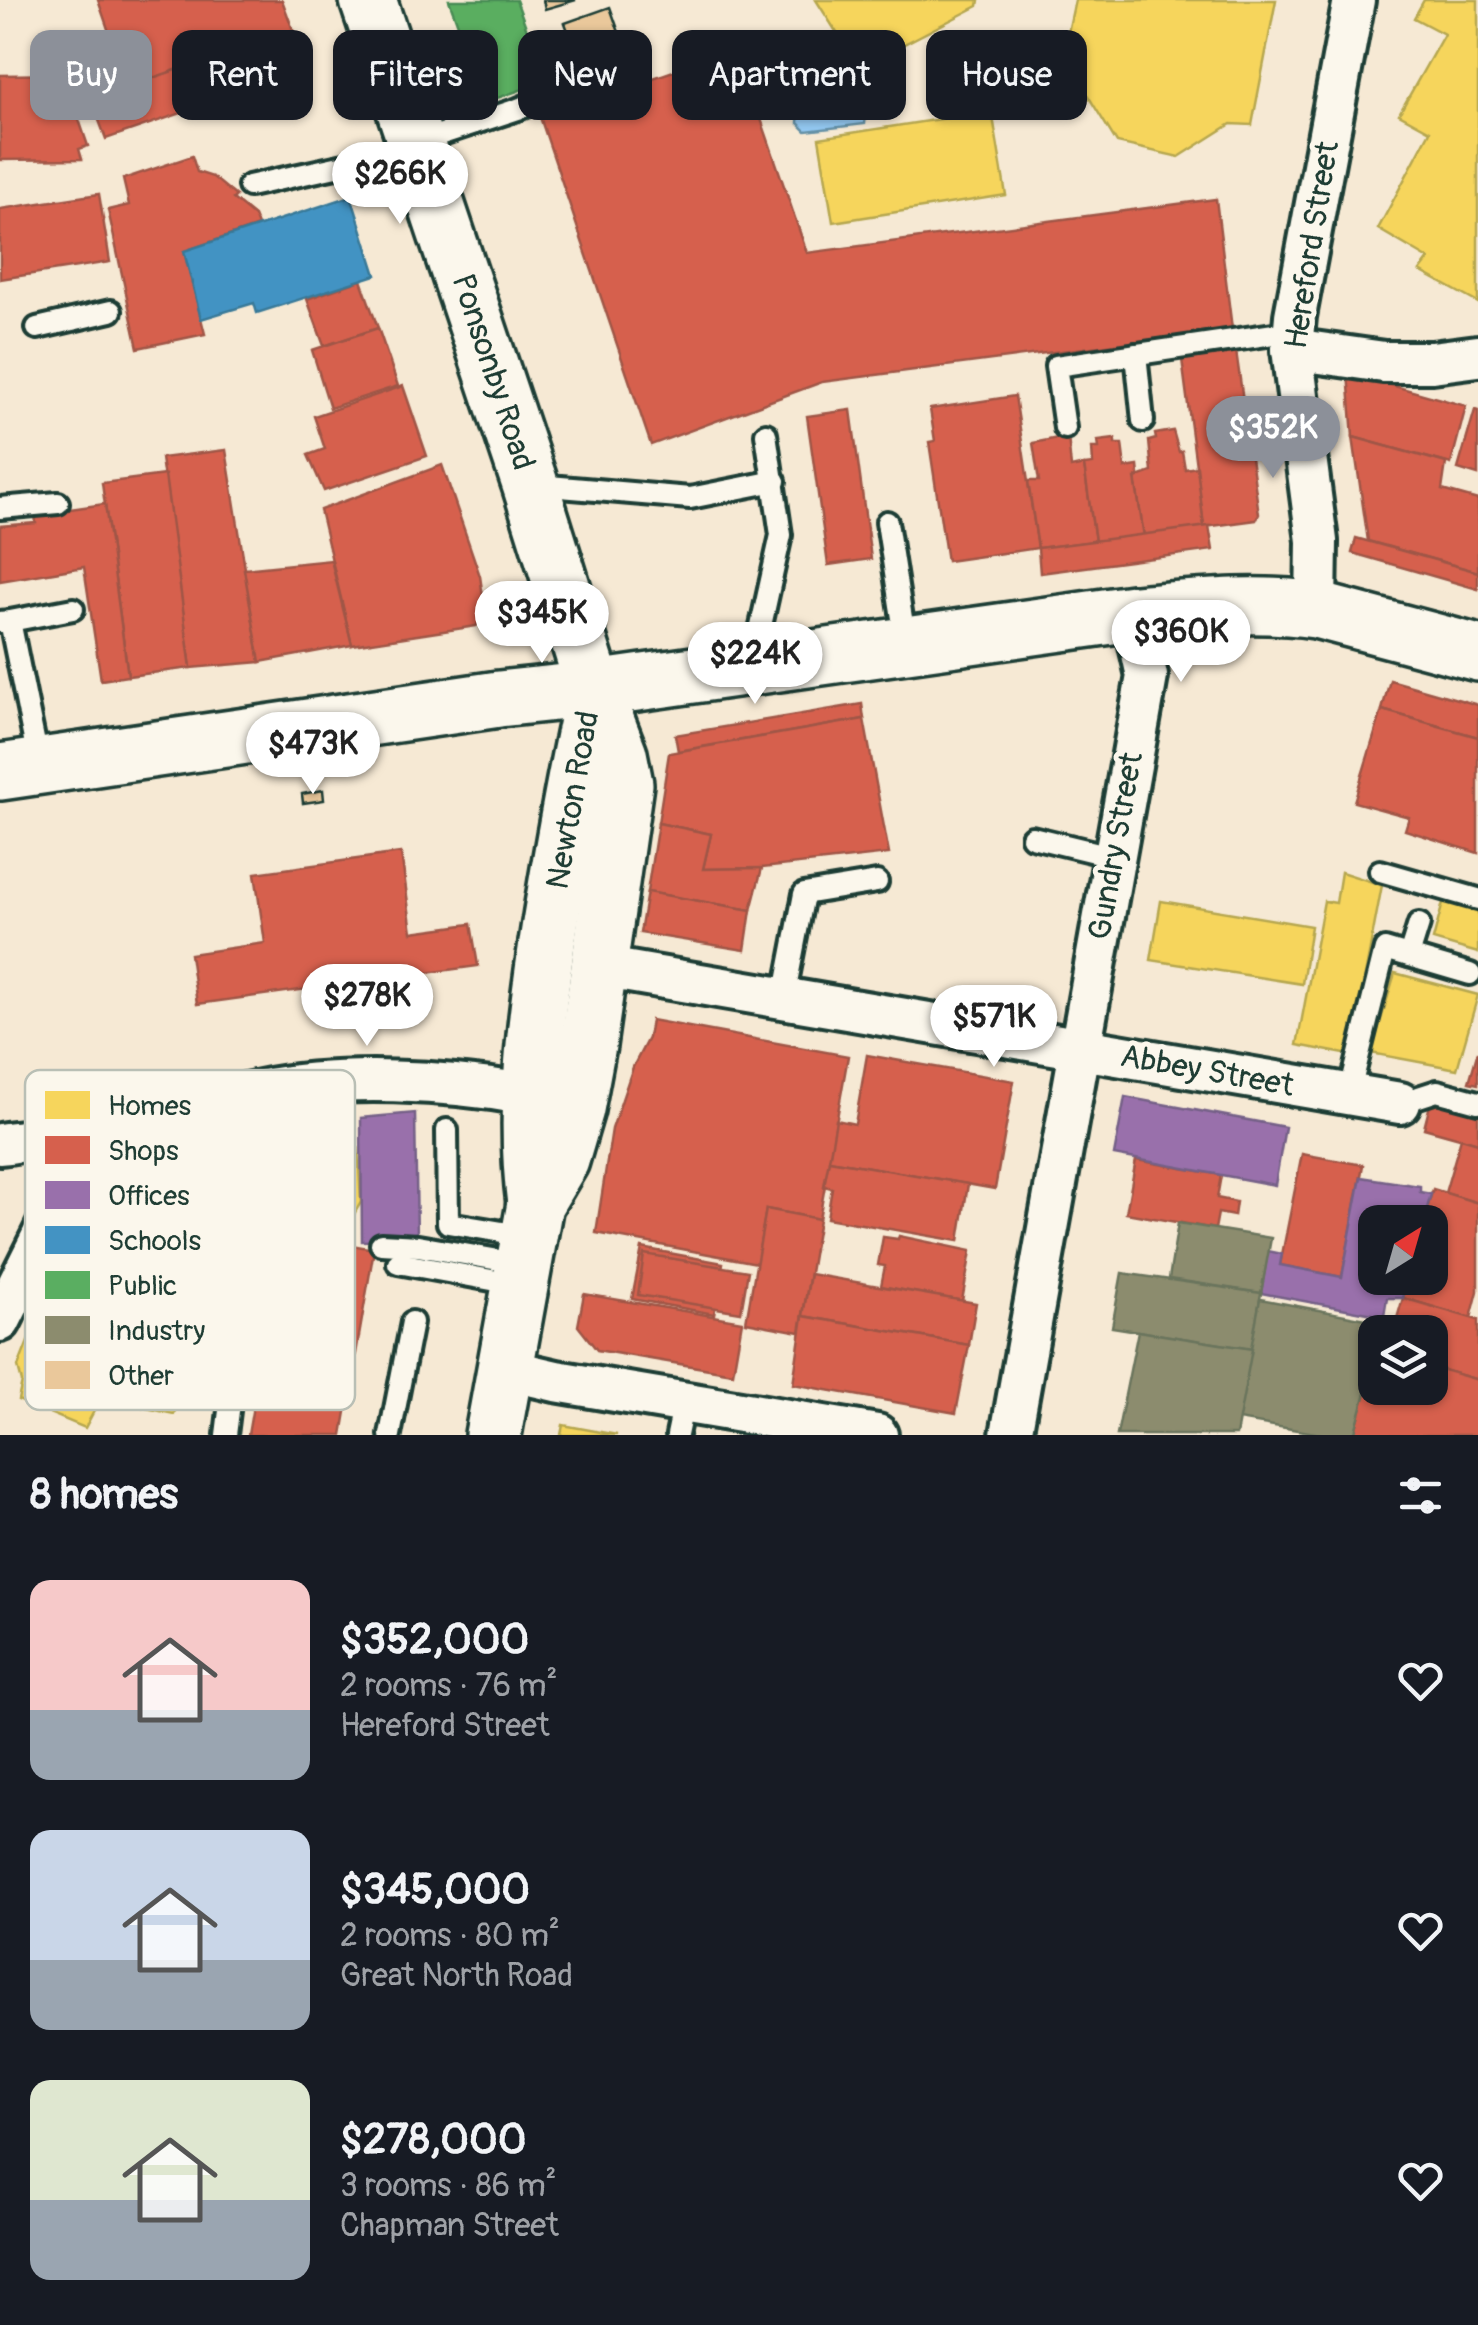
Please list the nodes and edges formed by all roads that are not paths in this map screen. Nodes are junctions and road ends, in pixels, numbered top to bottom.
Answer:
1 (368, 0) edge
2 (1354, 0) edge
3 (518, 108) edge
4 (417, 140) junction
5 (249, 186) dead end
6 (111, 311) dead end
7 (37, 328) dead end
8 (1293, 340) junction
9 (1136, 354) junction
10 (1478, 356) edge
11 (1143, 421) dead end
12 (1065, 428) dead end
13 (766, 434) dead end
14 (775, 481) junction
15 (530, 484) junction
16 (58, 502) dead end
17 (0, 508) edge
18 (887, 522) dead end
19 (72, 609) dead end
20 (1316, 610) junction
21 (1133, 613) junction
22 (5, 622) edge
23 (906, 644) junction
24 (1478, 652) edge
25 (752, 664) junction
26 (594, 688) junction
27 (20, 769) edge
28 (1032, 837) dead end
29 (1114, 857) junction
30 (1380, 871) dead end
31 (876, 882) dead end
32 (1478, 899) edge
33 (1419, 924) dead end
34 (1410, 956) junction
35 (600, 967) junction
36 (1470, 974) dead end
37 (784, 998) junction
38 (1078, 1048) junction
39 (355, 1084) edge
40 (528, 1095) junction
41 (1349, 1095) junction
42 (1478, 1102) edge
43 (1400, 1104) joint
44 (447, 1130) dead end
45 (25, 1140) edge
46 (0, 1144) edge
47 (380, 1244) dead end
48 (526, 1248) junction
49 (398, 1262) dead end
50 (25, 1271) edge
51 (0, 1321) edge
52 (412, 1322) dead end
53 (504, 1368) junction
54 (229, 1410) edge
55 (680, 1418) edge
56 (226, 1435) edge
57 (390, 1435) edge
58 (493, 1435) edge
59 (877, 1435) edge
60 (1011, 1435) edge

1 - 4 main road, Ponsonby Road
2 - 8 street, Hereford Street
3 - 4 lane
4 - 5 lane
4 - 15 main road, Ponsonby Road
6 - 7 lane
8 - 9 lane
8 - 10 street
8 - 20 street, Hereford Street
9 - 11 lane
9 - 12 lane
13 - 14 lane
14 - 15 lane
14 - 25 lane
15 - 26 main road, Ponsonby Road
16 - 17 lane
18 - 23 lane
19 - 22 lane
20 - 21 main road
20 - 24 main road
21 - 23 main road
21 - 29 street, Gundry Street
22 - 27 lane
23 - 25 main road
25 - 26 main road
26 - 27 main road
26 - 35 main road, Newton Road
26 - 40 main road, Newton Road
28 - 29 lane
29 - 38 street, Gundry Street
30 - 32 lane
31 - 37 lane
33 - 34 lane
34 - 36 lane
34 - 41 lane
35 - 37 street, Abbey Street
35 - 48 main road, Newton Road
37 - 38 street, Abbey Street
38 - 41 street, Abbey Street
38 - 60 street, Gundry Street
39 - 40 street
40 - 48 main road, Newton Road
41 - 43 street, Abbey Street
42 - 43 lane
44 - 48 lane
45 - 46 street
47 - 48 lane
48 - 49 lane
48 - 53 main road, Newton Road
50 - 51 street
52 - 57 lane
53 - 55 street
53 - 58 main road, Newton Road
54 - 56 lane
55 - 59 street

